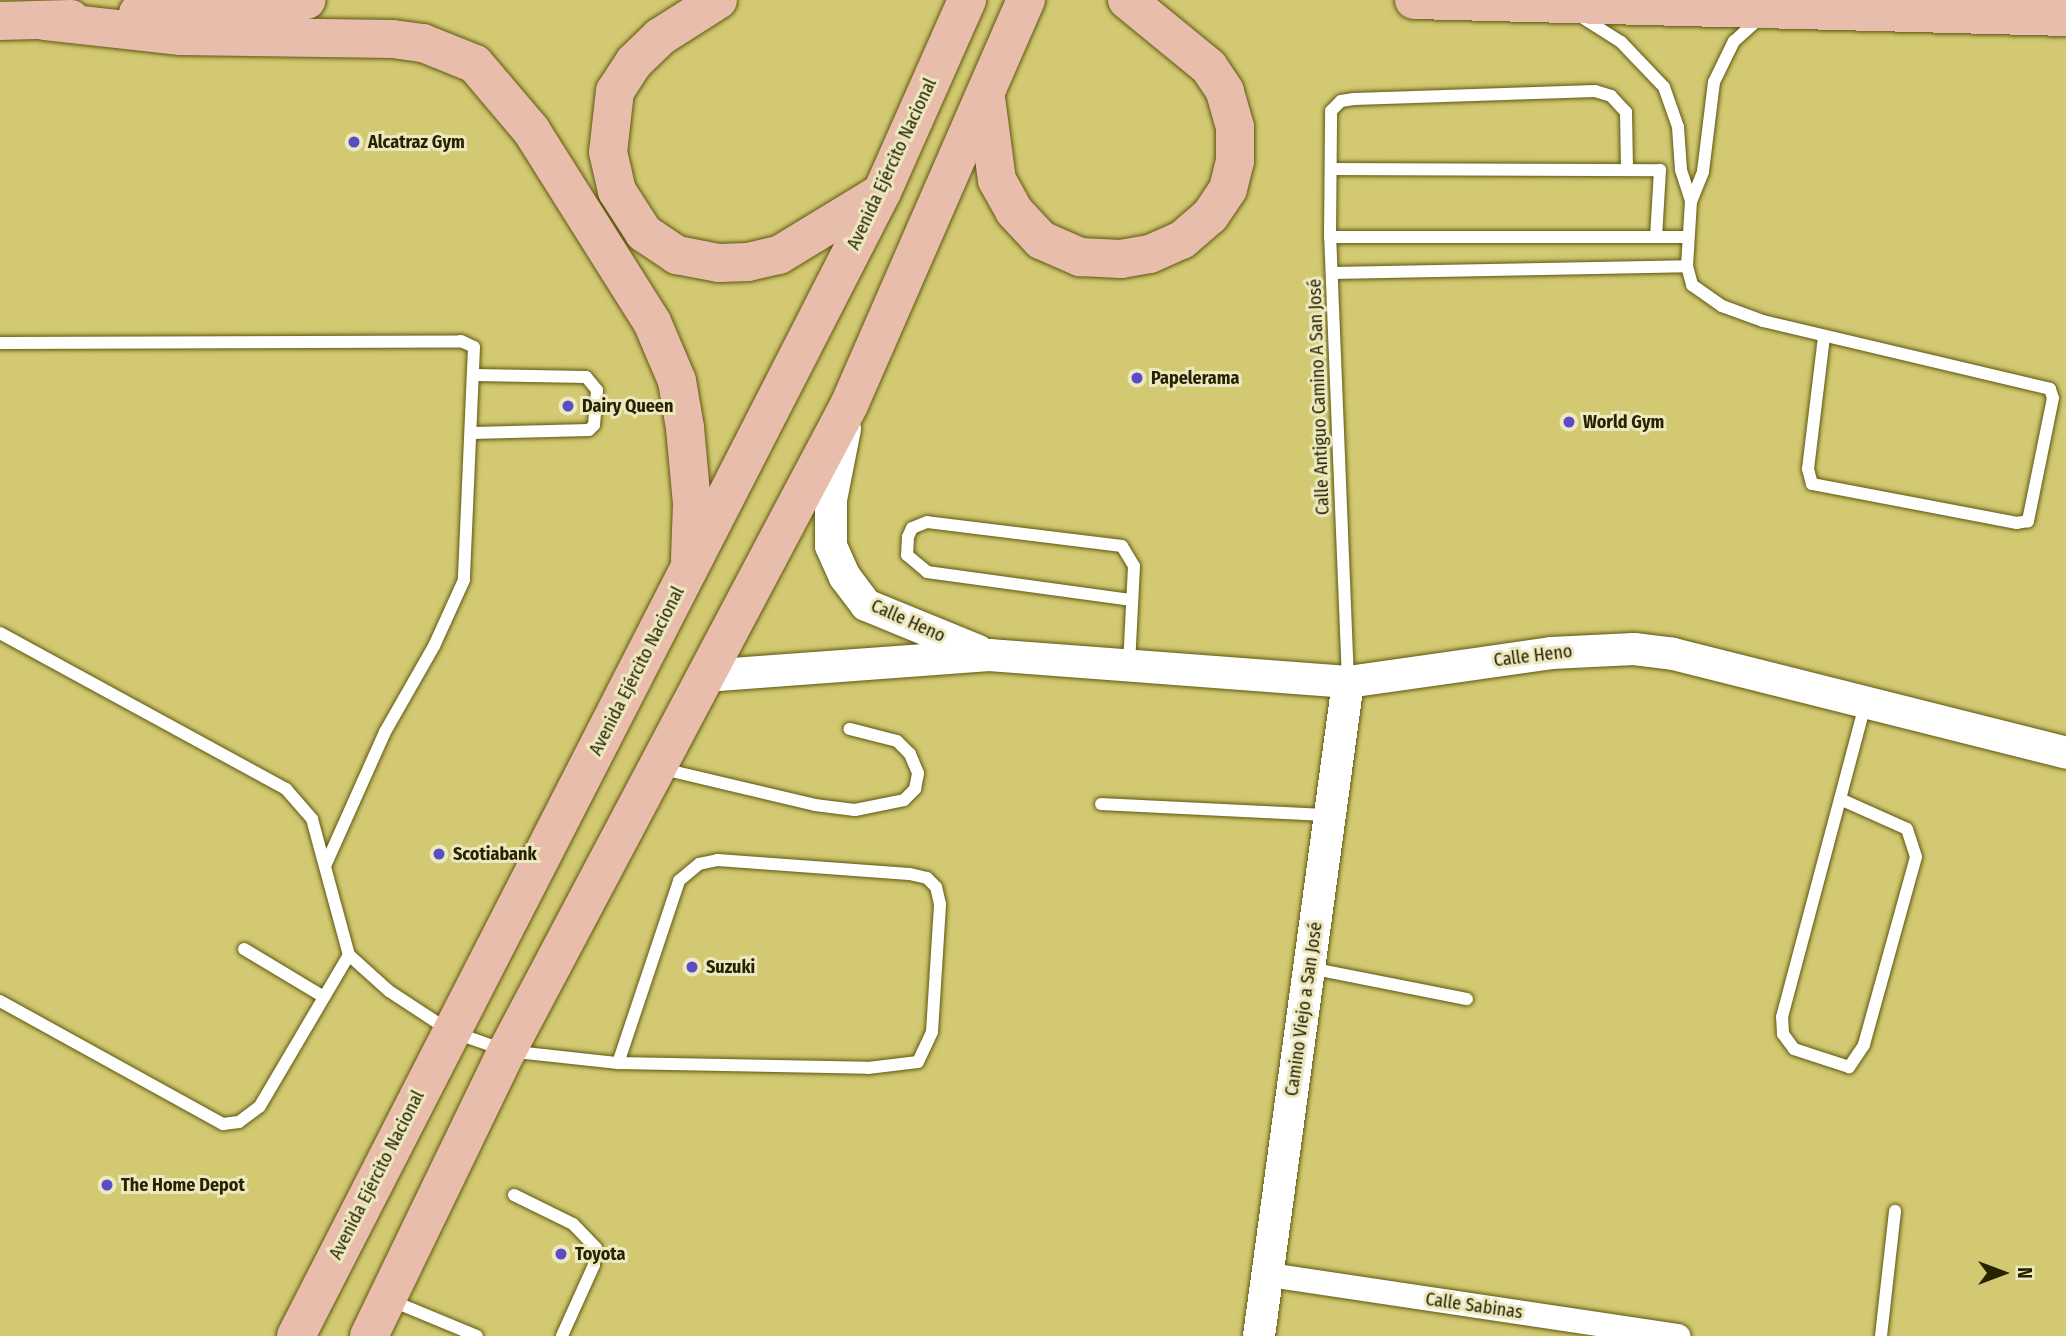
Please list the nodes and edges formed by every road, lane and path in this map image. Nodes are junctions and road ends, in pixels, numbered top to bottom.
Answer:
1 (307, 0) edge
2 (718, 0) edge
3 (967, 0) edge
4 (1026, 0) edge
5 (1127, 0) edge
6 (1413, 0) edge
7 (1565, 2) edge
8 (1766, 13) junction
9 (2066, 17) edge
10 (0, 21) edge
11 (45, 21) junction
12 (986, 93) junction
13 (1626, 168) junction
14 (1331, 169) junction
15 (1660, 170) junction
16 (1681, 170) junction
17 (1703, 172) junction
18 (882, 192) junction
19 (1690, 201) junction
20 (1330, 237) junction
21 (1656, 237) junction
22 (1688, 237) junction
23 (1686, 266) junction
24 (1332, 273) junction
25 (1824, 336) junction
26 (0, 343) edge
27 (475, 375) junction
28 (849, 405) junction
29 (472, 433) junction
30 (689, 571) junction
31 (1132, 600) junction
32 (0, 633) edge
33 (989, 655) junction
34 (1129, 665) junction
35 (705, 676) junction
36 (1348, 682) junction
37 (1865, 704) junction
38 (850, 729) dead end
39 (2066, 753) edge
40 (656, 767) junction
41 (1840, 799) junction
42 (1101, 804) dead end
43 (1330, 815) junction
44 (326, 864) junction
45 (244, 949) dead end
46 (349, 956) junction
47 (1310, 968) junction
48 (324, 997) junction
49 (1467, 999) dead end
50 (0, 1001) edge
51 (450, 1031) junction
52 (506, 1051) junction
53 (618, 1063) junction
54 (513, 1195) dead end
55 (1895, 1211) dead end
56 (1269, 1275) junction
57 (387, 1298) junction
58 (296, 1336) edge
59 (369, 1336) edge
60 (477, 1336) edge
61 (562, 1336) edge
62 (1259, 1336) edge
63 (1678, 1336) edge
64 (1881, 1336) edge

1 - 11 main road
2 - 18 main road
3 - 18 main road, Avenida Ejército Nacional
4 - 12 main road
5 - 12 main road
6 - 7 main road
7 - 8 main road
7 - 16 lane
8 - 9 main road
8 - 17 lane
10 - 11 main road
11 - 30 main road
12 - 28 main road
13 - 14 lane
13 - 14 lane, Calle Antiguo Camino A San José
13 - 15 lane
14 - 20 lane, Calle Antiguo Camino A San José
15 - 16 lane
15 - 21 lane
16 - 17 lane
16 - 19 lane
17 - 19 lane
18 - 30 main road, Avenida Ejército Nacional
19 - 22 lane
20 - 21 lane
20 - 24 lane, Calle Antiguo Camino A San José
21 - 22 lane
22 - 23 lane
23 - 24 lane
23 - 25 lane
24 - 36 lane, Calle Antiguo Camino A San José
25 - 25 lane
26 - 27 lane
27 - 29 lane
27 - 29 lane
28 - 33 street, Calle Heno
28 - 35 main road
29 - 44 lane
30 - 51 main road, Avenida Ejército Nacional
31 - 31 lane
31 - 34 lane
32 - 44 lane
33 - 34 street, Calle Heno
33 - 35 street, Calle Heno
34 - 36 street, Calle Heno
35 - 40 main road
36 - 37 street, Calle Heno
36 - 43 street, Camino Viejo a San José
37 - 39 street, Calle Heno
37 - 41 lane
38 - 40 lane
40 - 52 main road
41 - 41 lane
42 - 43 lane
43 - 47 street, Camino Viejo a San José
44 - 46 lane
45 - 48 lane
46 - 48 lane
46 - 51 lane
47 - 49 lane
47 - 56 street, Camino Viejo a San José
48 - 50 lane
51 - 52 lane
51 - 58 main road, Avenida Ejército Nacional
52 - 53 lane
52 - 57 main road
53 - 53 lane
54 - 61 lane
55 - 64 lane
56 - 62 street, Camino Viejo a San José
56 - 63 street, Calle Sabinas
57 - 59 main road
57 - 60 lane

